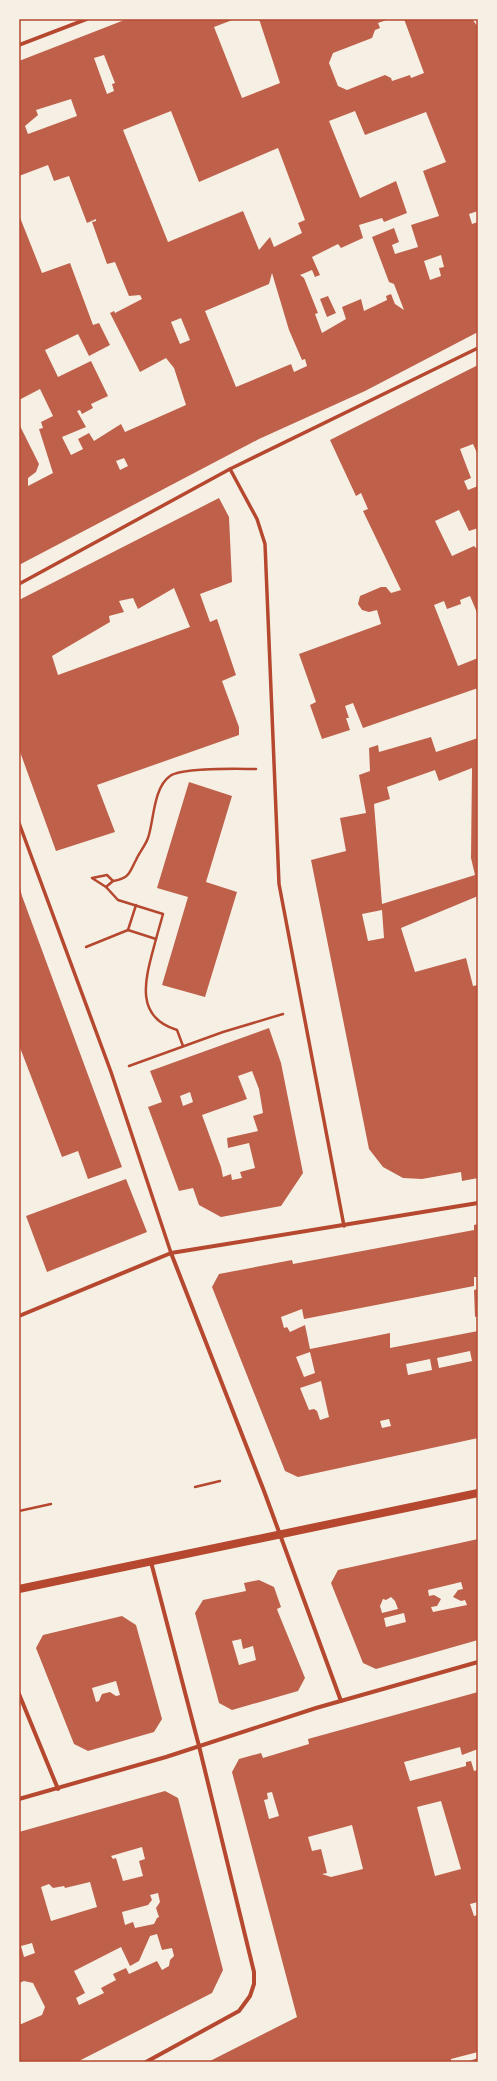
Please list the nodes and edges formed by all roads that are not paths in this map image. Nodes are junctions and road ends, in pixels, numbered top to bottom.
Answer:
1 (87, 19) edge
2 (19, 45) edge
3 (478, 348) edge
4 (230, 469) junction
5 (19, 584) edge
6 (19, 823) edge
7 (478, 1203) edge
8 (344, 1226) junction
9 (171, 1253) junction
10 (19, 1316) edge
11 (478, 1493) edge
12 (279, 1535) junction
13 (151, 1562) junction
14 (19, 1589) edge
15 (478, 1662) edge
16 (19, 1694) edge
17 (341, 1701) junction
18 (199, 1746) junction
19 (58, 1788) junction
20 (19, 1799) edge
21 (146, 2062) edge

1 - 2 street
3 - 4 street
4 - 5 street
4 - 8 street
6 - 9 street
7 - 8 street
8 - 9 street
9 - 10 street
9 - 12 street
11 - 12 main road
12 - 13 main road
12 - 17 street
13 - 14 main road
13 - 18 street
15 - 17 street
16 - 19 street
17 - 18 street
18 - 19 street
18 - 21 street
19 - 20 street

